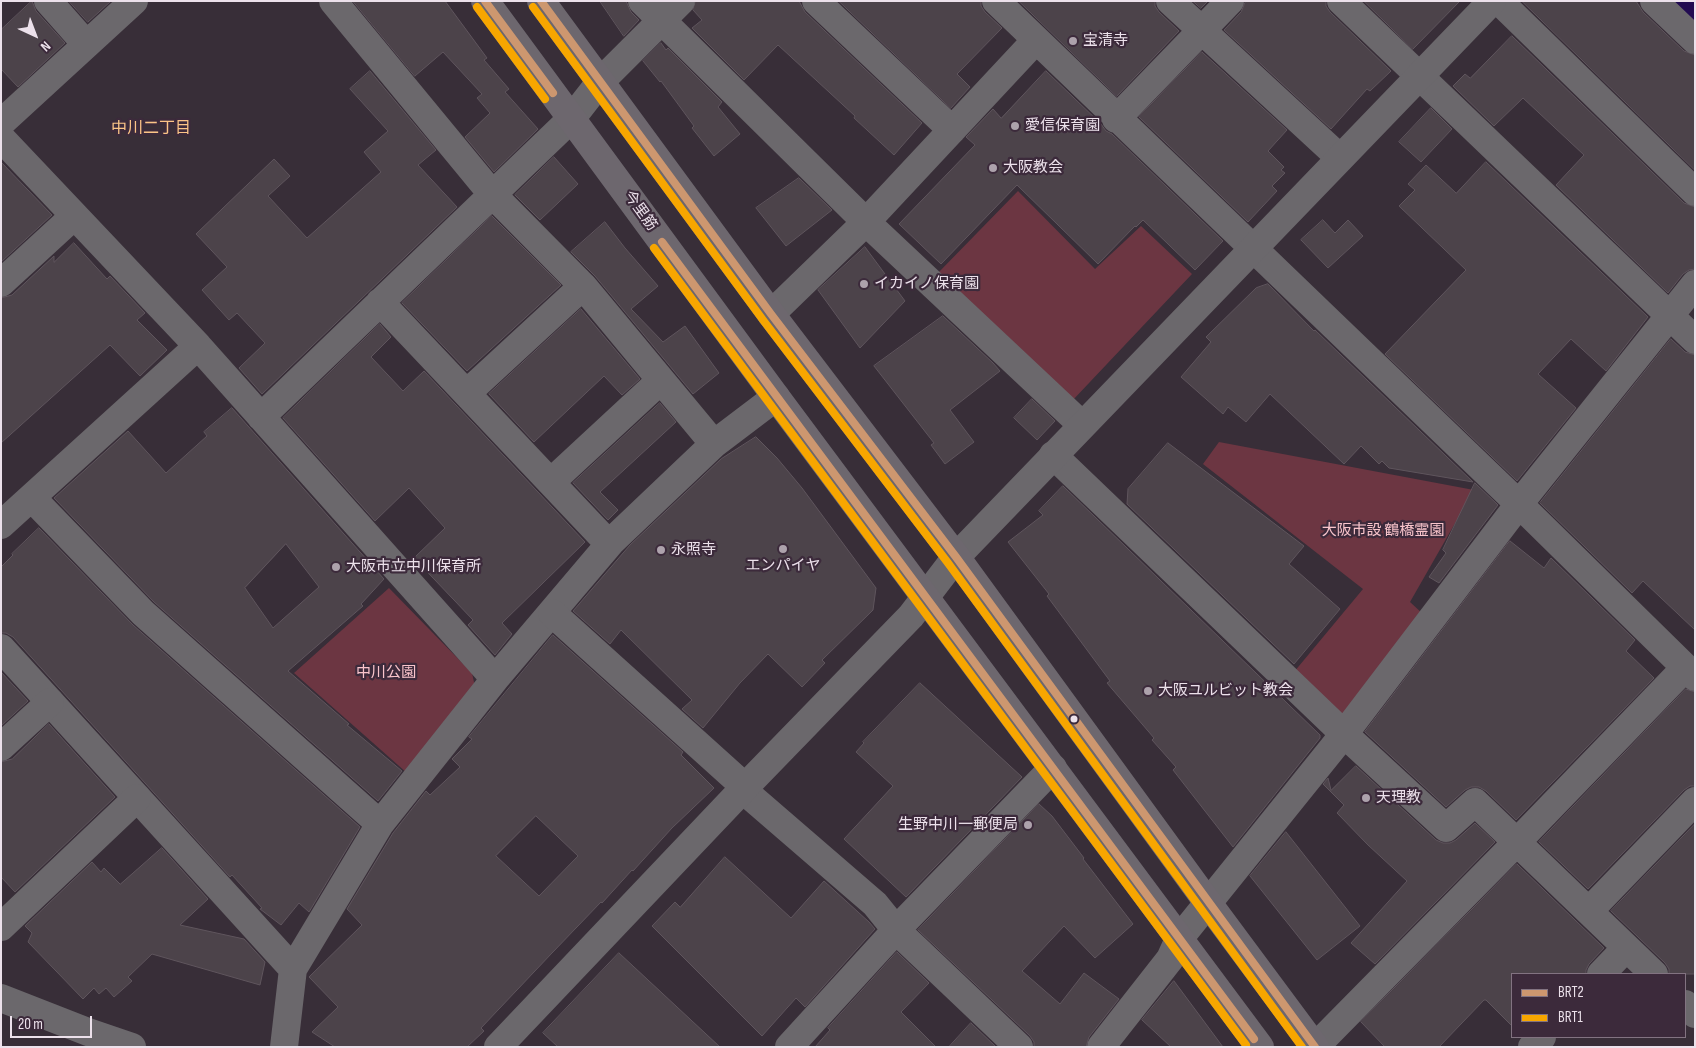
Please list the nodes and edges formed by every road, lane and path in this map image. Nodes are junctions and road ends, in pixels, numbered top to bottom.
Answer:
1 (48, 1) edge
2 (134, 1) edge
3 (333, 1) edge
4 (485, 1) edge
5 (540, 1) edge
6 (642, 1) edge
7 (816, 1) edge
8 (996, 1) edge
9 (1170, 1) edge
10 (1230, 1) edge
11 (1341, 1) edge
12 (1492, 1) edge
13 (1499, 1) edge
14 (1654, 1) edge
15 (672, 11) edge
16 (1201, 30) junction
17 (1036, 40) junction
18 (1695, 40) edge
19 (86, 44) junction
20 (1419, 76) junction
21 (600, 82) junction
22 (572, 118) junction
23 (1116, 118) junction
24 (1, 122) edge
25 (952, 130) junction
26 (1, 138) edge
27 (1340, 158) junction
28 (1695, 192) edge
29 (492, 194) junction
30 (74, 216) junction
31 (866, 222) junction
32 (1252, 248) junction
33 (1, 283) edge
34 (1695, 284) edge
35 (583, 286) junction
36 (380, 302) junction
37 (771, 314) junction
38 (1670, 316) junction
39 (1695, 340) edge
40 (198, 346) junction
41 (660, 380) junction
42 (467, 393) junction
43 (776, 397) junction
44 (260, 417) junction
45 (1082, 425) junction
46 (714, 444) junction
47 (1053, 455) junction
48 (551, 482) junction
49 (32, 498) junction
50 (1519, 504) junction
51 (1, 526) edge
52 (609, 544) junction
53 (956, 556) junction
54 (925, 597) junction
55 (552, 613) junction
56 (1, 648) edge
57 (1690, 672) edge
58 (495, 679) junction
59 (50, 702) junction
60 (1344, 734) junction
61 (1, 748) edge
62 (1053, 768) junction
63 (744, 788) junction
64 (137, 798) junction
65 (1695, 801) edge
66 (380, 824) junction
67 (1517, 842) junction
68 (1208, 903) junction
69 (1588, 911) junction
70 (1, 927) edge
71 (896, 930) junction
72 (1626, 948) junction
73 (1174, 949) junction
74 (292, 969) junction
75 (1602, 973) edge
76 (1653, 973) edge
77 (1, 998) edge
78 (1686, 1005) edge
79 (1695, 1014) edge
80 (1541, 1038) edge
81 (132, 1047) edge
82 (284, 1047) edge
83 (498, 1047) edge
84 (789, 1047) edge
85 (1019, 1047) edge
86 (1101, 1047) edge
87 (1260, 1047) edge
88 (1315, 1047) edge
89 (1532, 1047) edge

1 - 19 street
2 - 19 street
3 - 29 street
4 - 22 main road, 今里筋
5 - 21 main road
6 - 15 street
7 - 25 street
8 - 17 street
9 - 16 street
10 - 16 street
11 - 20 street
12 - 20 street
13 - 28 street
14 - 18 street
15 - 21 street
15 - 31 street
16 - 23 street
16 - 27 street
17 - 23 street
17 - 25 street
19 - 24 street
20 - 27 street
20 - 38 street
21 - 22 street
21 - 37 main road
22 - 29 street
22 - 43 main road, 今里筋
23 - 32 street
25 - 31 street
26 - 30 street
27 - 32 street
29 - 35 street
29 - 36 street
30 - 33 street
30 - 40 street
31 - 37 street
31 - 45 street
32 - 45 street
32 - 50 street
34 - 38 street
35 - 41 street
35 - 42 street
36 - 42 street
36 - 44 street
37 - 53 main road
38 - 39 street
38 - 50 street
40 - 44 street
40 - 49 street
41 - 46 street
41 - 48 street
42 - 48 street
43 - 46 street
43 - 54 main road, 今里筋
44 - 58 street
45 - 47 street
46 - 52 street
47 - 53 street
47 - 60 street
48 - 52 street
49 - 51 street
49 - 66 street
50 - 57 street
50 - 60 street
52 - 55 street
53 - 54 street
53 - 68 main road
54 - 62 main road, 今里筋
54 - 63 street
55 - 58 street
55 - 63 street
56 - 59 street
57 - 67 street
58 - 66 street
59 - 61 street
59 - 64 street
60 - 67 street
60 - 68 street
62 - 71 street
62 - 73 main road, 今里筋
63 - 71 street
63 - 83 street
64 - 70 street
64 - 74 street
65 - 69 street
66 - 74 street
67 - 69 street
67 - 88 street
68 - 73 street
68 - 88 main road
69 - 72 street
71 - 84 street
71 - 85 street
72 - 75 street
72 - 76 street
73 - 86 street
73 - 87 main road, 今里筋
74 - 82 street
77 - 81 street
78 - 79 street
80 - 89 street

